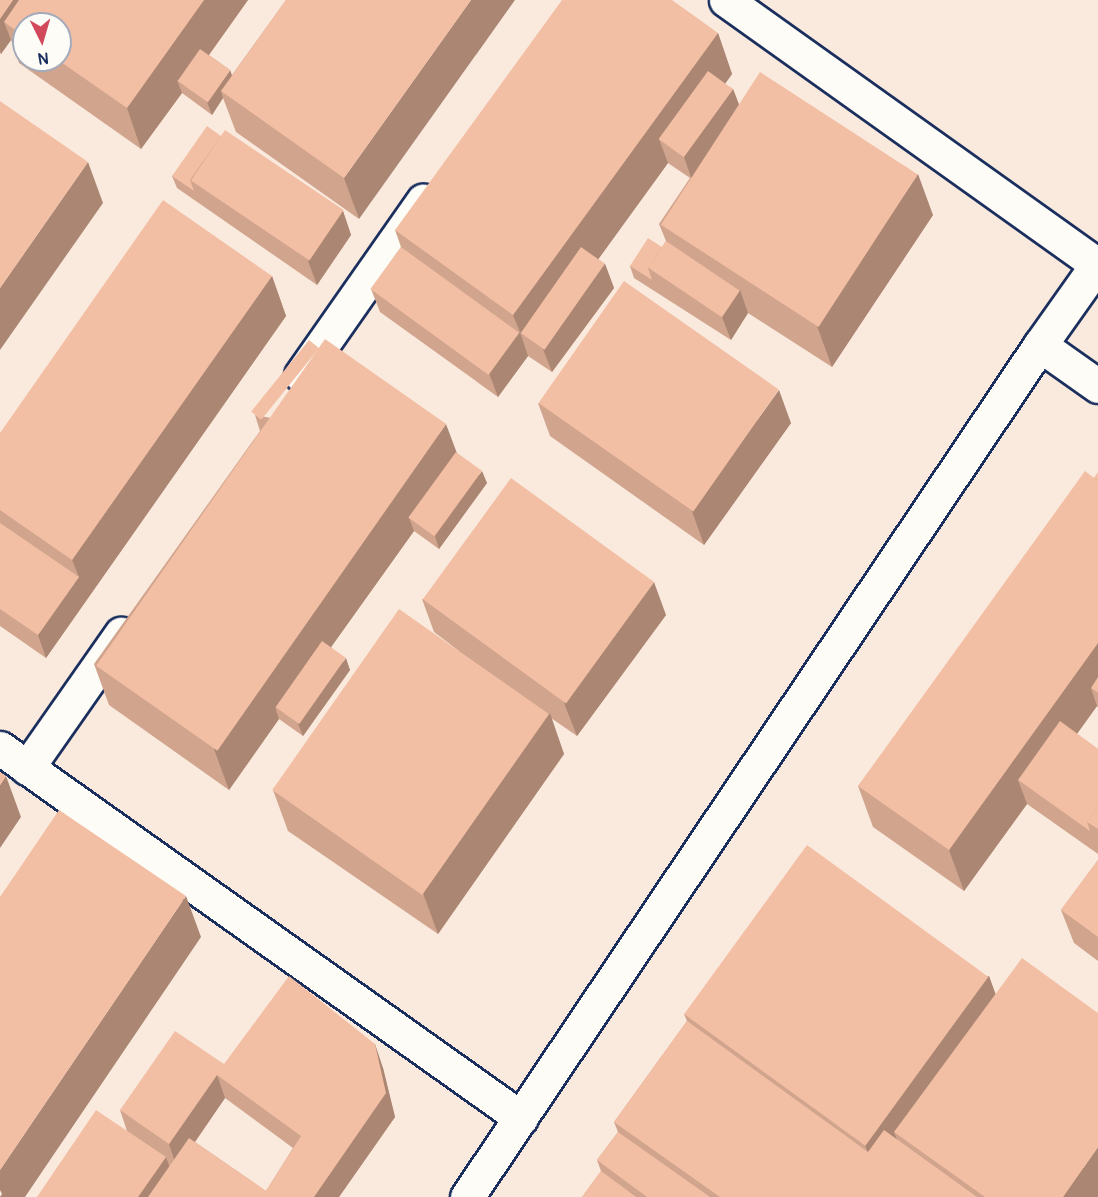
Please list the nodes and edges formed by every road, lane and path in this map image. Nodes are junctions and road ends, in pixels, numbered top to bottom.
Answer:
1 (726, 0) edge
2 (441, 175) edge
3 (1097, 264) edge
4 (1040, 345) junction
5 (1098, 386) edge
6 (285, 399) edge
7 (136, 612) edge
8 (0, 748) edge
9 (27, 768) junction
10 (521, 1118) junction
11 (467, 1197) edge

1 - 3 street
2 - 6 street
3 - 4 street
4 - 5 street
4 - 10 street
7 - 9 street
8 - 9 street
9 - 10 street
10 - 11 street

